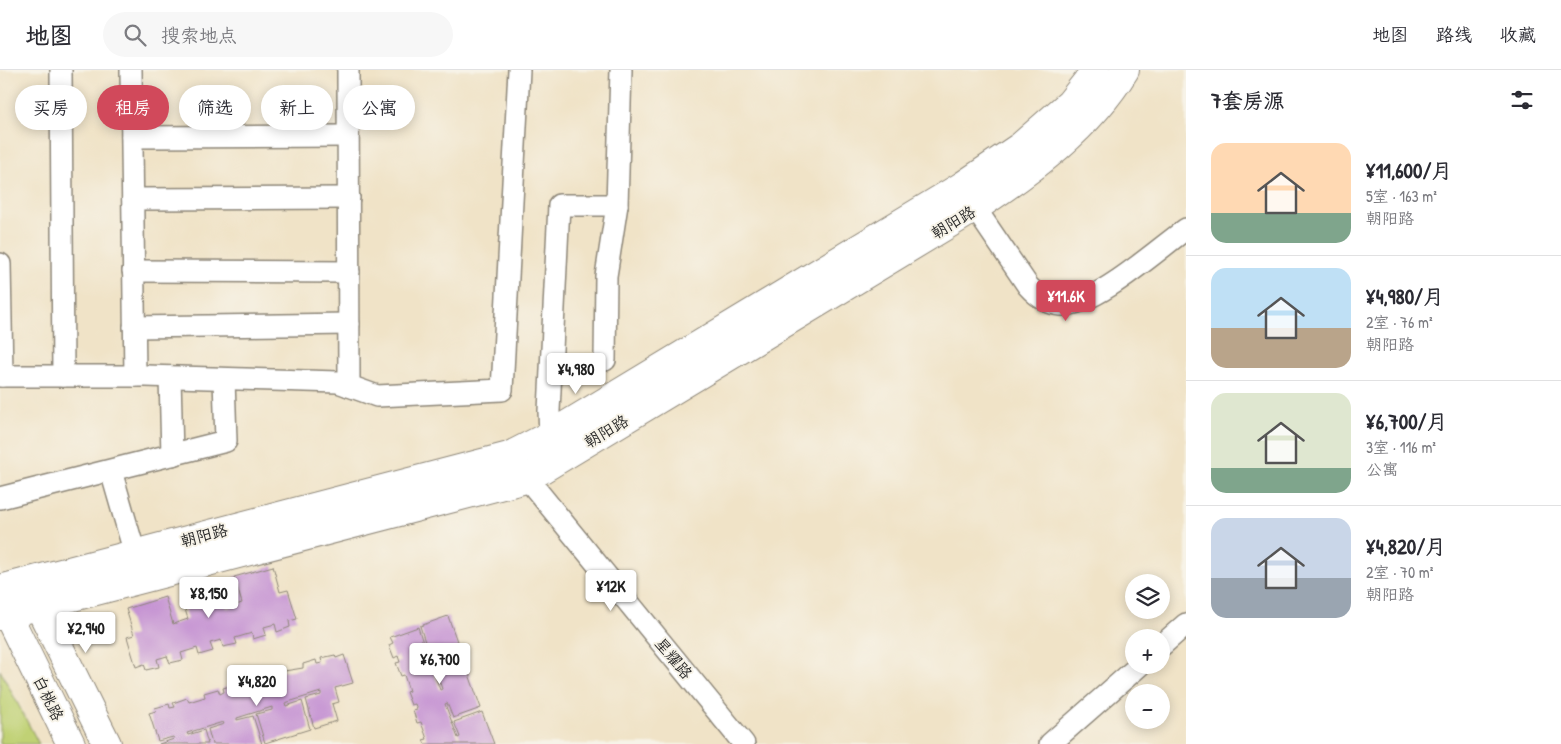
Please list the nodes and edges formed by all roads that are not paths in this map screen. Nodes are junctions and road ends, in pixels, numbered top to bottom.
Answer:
1 (61, 70) edge
2 (131, 70) edge
3 (348, 70) edge
4 (519, 70) edge
5 (621, 70) edge
6 (1096, 70) edge
7 (1125, 70) edge
8 (348, 136) junction
9 (132, 137) junction
10 (349, 198) junction
11 (133, 199) junction
12 (617, 205) junction
13 (975, 208) junction
14 (1186, 229) edge
15 (0, 264) edge
16 (133, 271) junction
17 (349, 272) junction
18 (349, 324) junction
19 (134, 327) junction
20 (605, 360) dead end
21 (1, 376) edge
22 (63, 376) junction
23 (135, 376) junction
24 (170, 377) junction
25 (224, 379) junction
26 (350, 386) junction
27 (550, 435) junction
28 (172, 455) junction
29 (509, 456) junction
30 (111, 471) junction
31 (526, 479) junction
32 (0, 498) edge
33 (135, 554) junction
34 (33, 594) junction
35 (2, 605) edge
36 (1186, 624) edge
37 (1170, 638) edge
38 (1130, 674) edge
39 (72, 744) edge
40 (106, 744) edge
41 (744, 744) edge
42 (1050, 744) edge

1 - 22 street
2 - 9 street
3 - 8 street
4 - 26 street
5 - 12 street
6 - 27 main road, 朝阳路
7 - 13 main road, 朝阳路
8 - 9 street
8 - 10 street
9 - 11 street
10 - 11 street
10 - 17 street
11 - 16 street
12 - 20 street
12 - 27 street
13 - 14 street
13 - 31 main road, 朝阳路
15 - 21 street
16 - 17 street
16 - 19 street
17 - 18 street
18 - 19 street
18 - 26 street
19 - 23 street
21 - 22 street
22 - 23 street
23 - 24 street
24 - 25 street
24 - 28 street
25 - 26 street
25 - 28 street
27 - 29 main road, 朝阳路
28 - 30 street
29 - 31 street, 星耀路
29 - 33 main road, 朝阳路
30 - 32 street
30 - 33 street
31 - 34 main road, 朝阳路
31 - 41 street, 星耀路
33 - 34 main road, 朝阳路
34 - 35 main road, 朝阳路
34 - 40 main road, 白桃路
35 - 39 main road, 白桃路
36 - 37 street
38 - 42 street

